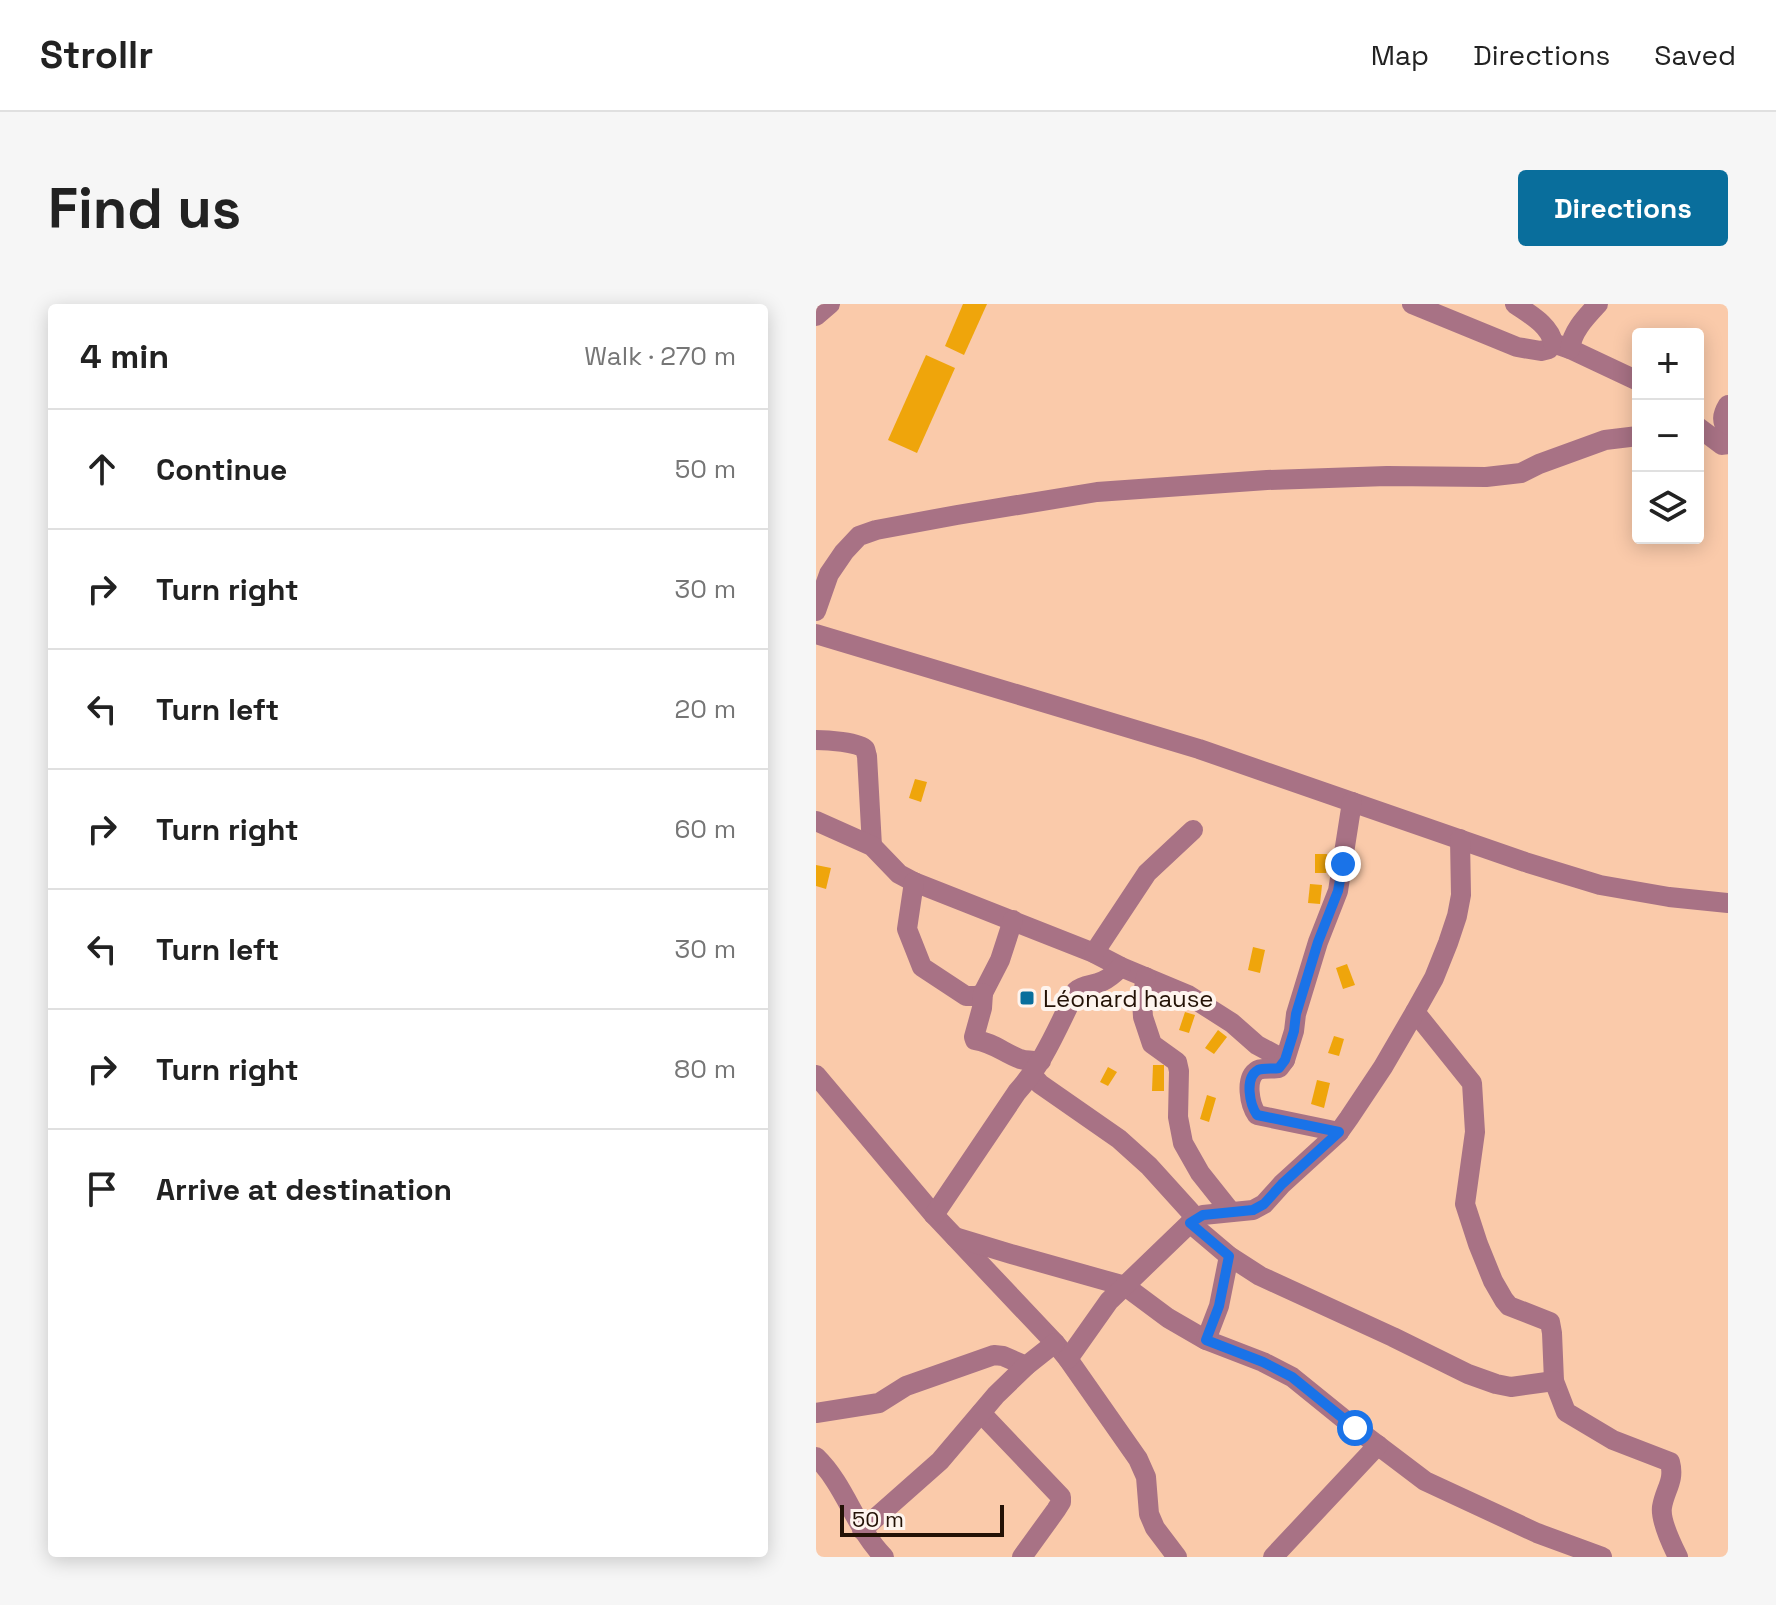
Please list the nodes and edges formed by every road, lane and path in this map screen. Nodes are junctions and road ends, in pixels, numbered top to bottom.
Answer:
1 (830, 304) edge
2 (1412, 304) edge
3 (1515, 304) edge
4 (1592, 307) edge
5 (816, 316) edge
6 (1562, 346) junction
7 (1632, 378) edge
8 (1728, 405) edge
9 (1704, 430) edge
10 (1632, 436) edge
11 (1726, 442) edge
12 (1704, 444) edge
13 (816, 611) edge
14 (816, 634) edge
15 (816, 740) edge
16 (1352, 802) junction
17 (816, 821) edge
18 (1193, 830) dead end
19 (1460, 839) junction
20 (872, 846) junction
21 (914, 882) junction
22 (1728, 903) edge
23 (1013, 920) junction
24 (1094, 953) junction
25 (1121, 967) junction
26 (1146, 977) junction
27 (983, 993) junction
28 (1415, 1012) junction
29 (1285, 1060) junction
30 (1036, 1068) junction
31 (816, 1075) edge
32 (1339, 1132) junction
33 (1231, 1212) junction
34 (934, 1215) junction
35 (1194, 1221) junction
36 (955, 1237) junction
37 (1229, 1256) junction
38 (1125, 1286) junction
39 (1206, 1340) junction
40 (1062, 1351) junction
41 (1026, 1366) junction
42 (1554, 1381) junction
43 (816, 1413) edge
44 (981, 1413) junction
45 (1378, 1445) junction
46 (816, 1457) edge
47 (862, 1530) junction
48 (884, 1557) edge
49 (1022, 1557) edge
50 (1177, 1557) edge
51 (1273, 1557) edge
52 (1602, 1557) edge
53 (1678, 1557) edge

1 - 5 street
2 - 6 street
3 - 6 street
4 - 6 street
6 - 7 street
8 - 11 street
9 - 11 street
10 - 13 street
11 - 12 street
14 - 16 street
15 - 20 street
16 - 19 street
16 - 29 street
17 - 20 street
18 - 24 street
19 - 22 street
19 - 28 street
20 - 21 street
21 - 23 street
21 - 27 street
23 - 24 street
23 - 27 street
24 - 25 street
25 - 26 street
25 - 30 street
26 - 29 street
26 - 33 street
27 - 30 street
28 - 32 street
28 - 42 street
29 - 32 street
30 - 34 street
30 - 35 street
31 - 34 street
32 - 33 street
33 - 35 street
34 - 36 street
35 - 37 street
35 - 38 street
36 - 38 street
36 - 40 street
37 - 39 street
37 - 42 street
38 - 39 street
38 - 40 street
39 - 45 street
40 - 41 street
40 - 50 street
41 - 43 street
41 - 44 street
42 - 53 street
44 - 47 street
44 - 49 street
45 - 51 street
45 - 52 street
46 - 47 street
47 - 48 street

